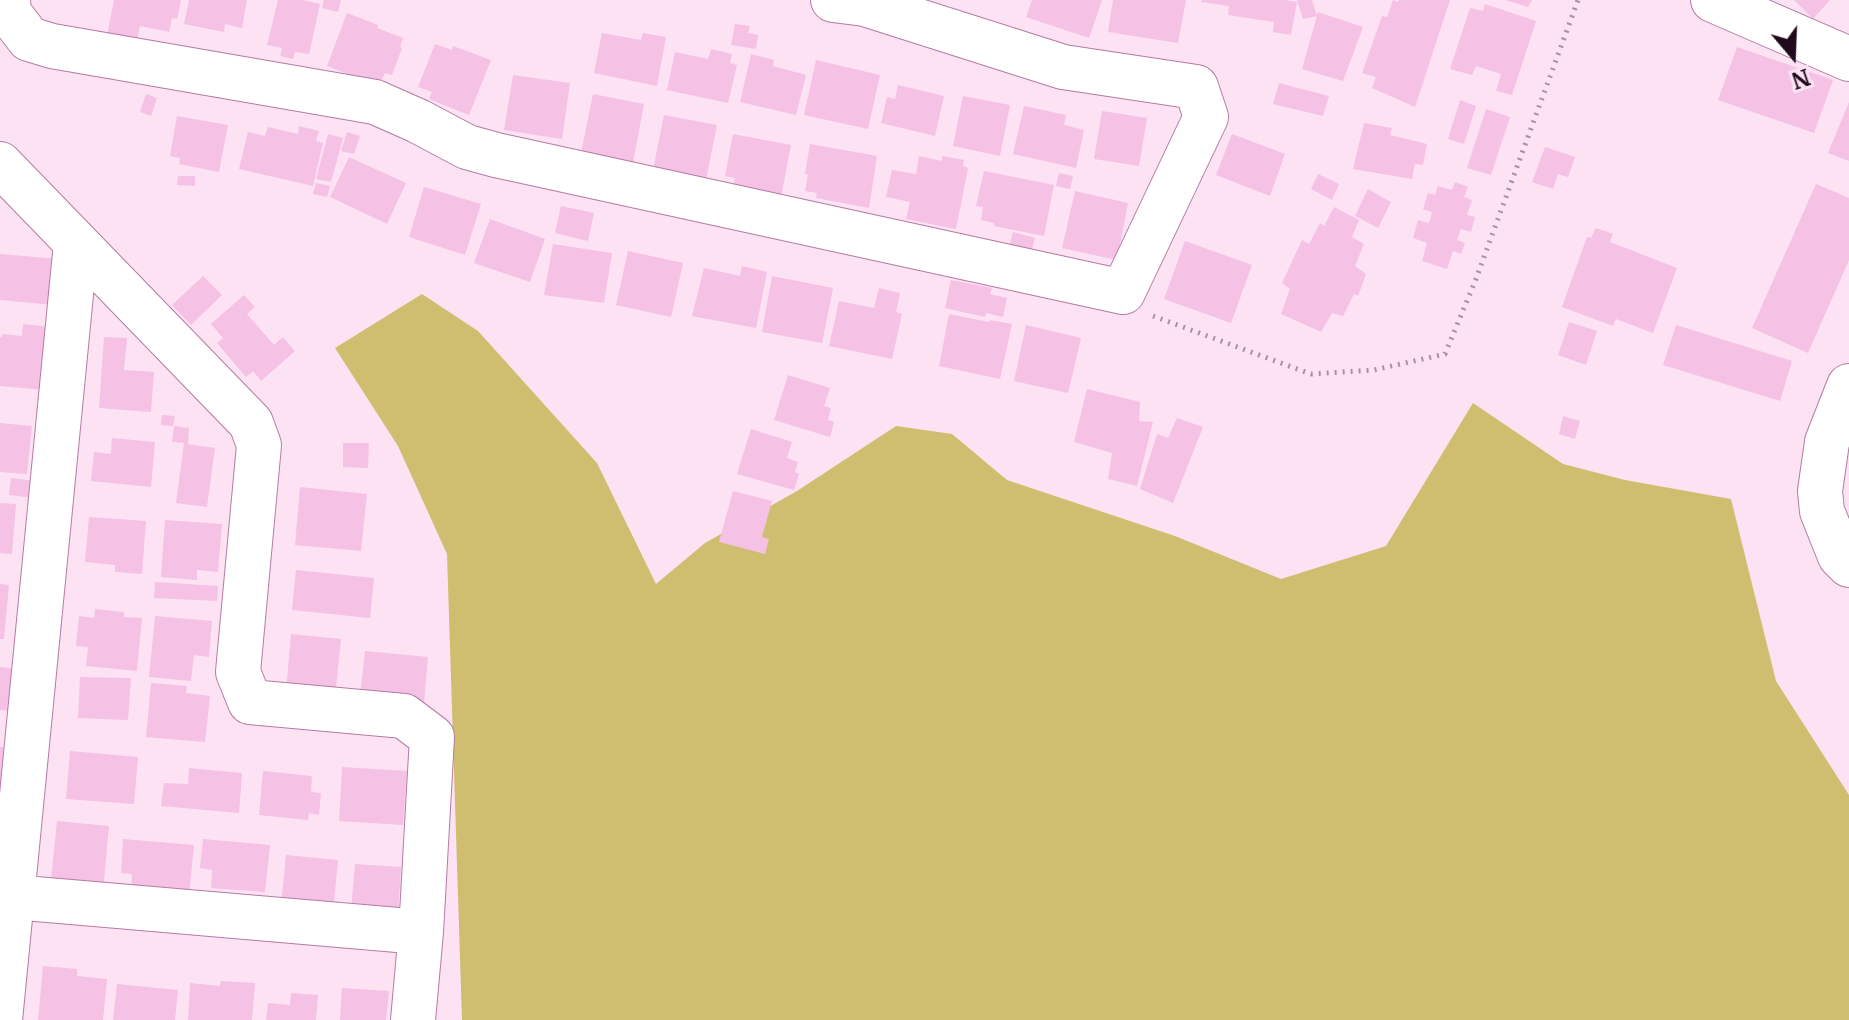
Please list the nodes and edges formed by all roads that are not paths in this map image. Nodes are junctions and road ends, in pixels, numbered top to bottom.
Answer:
1 (8, 0) edge
2 (833, 0) edge
3 (1713, 0) edge
4 (1849, 59) edge
5 (0, 164) edge
6 (76, 243) junction
7 (1849, 386) edge
8 (1849, 565) edge
9 (6, 896) edge
10 (421, 932) junction
11 (0, 1020) edge
12 (413, 1020) edge

1 - 2 street
3 - 4 street
5 - 6 street
6 - 9 street
6 - 10 street
7 - 8 street
9 - 10 street
9 - 11 street
10 - 12 street

